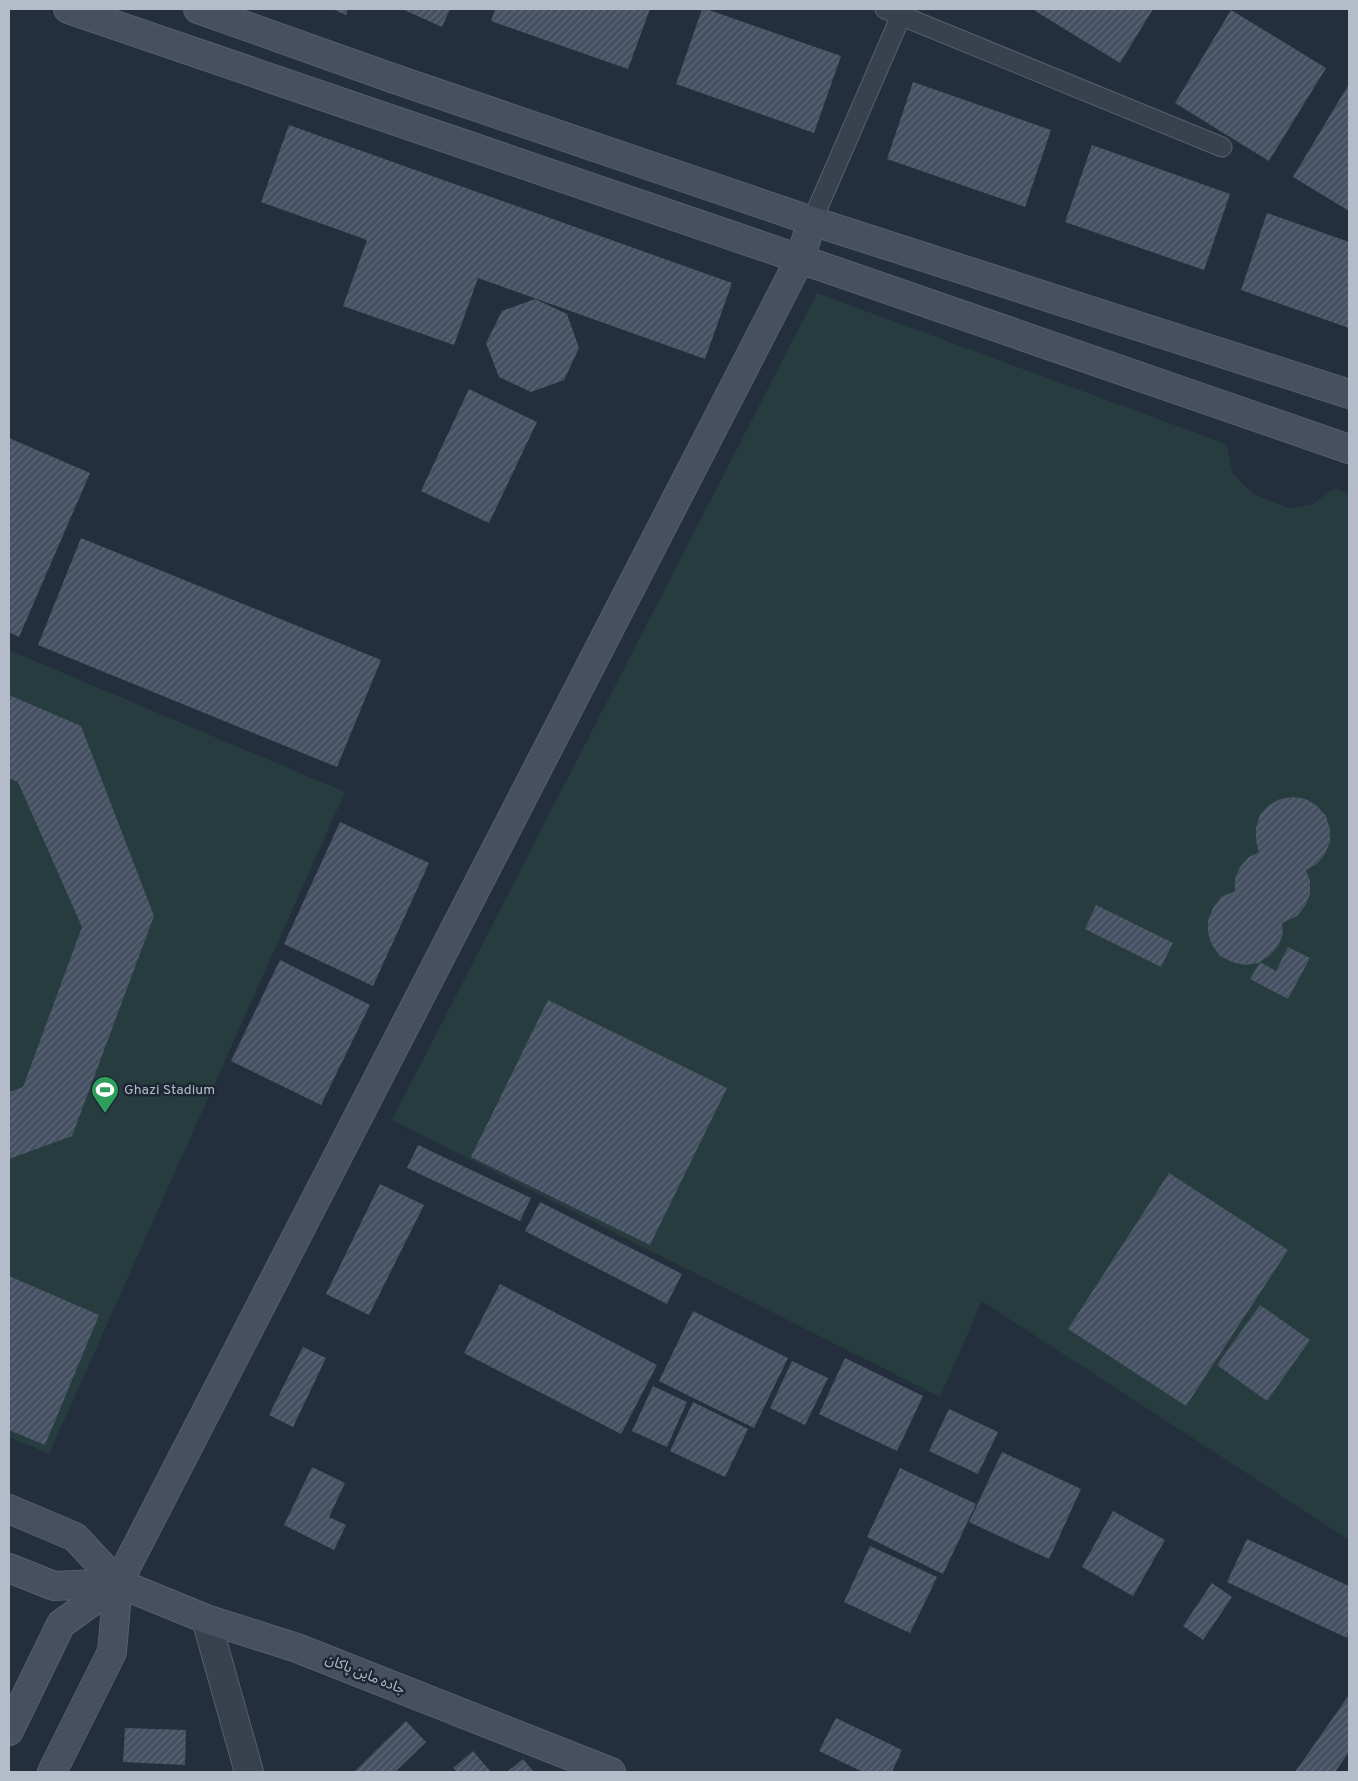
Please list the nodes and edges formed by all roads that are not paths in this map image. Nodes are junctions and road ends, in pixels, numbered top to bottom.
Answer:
1 (68, 9) edge
2 (198, 9) edge
3 (896, 11) edge
4 (1222, 147) dead end
5 (812, 221) junction
6 (800, 259) junction
7 (1349, 394) edge
8 (1349, 449) edge
9 (9, 1509) edge
10 (9, 1568) edge
11 (118, 1583) junction
12 (206, 1618) junction
13 (9, 1731) edge
14 (52, 1772) edge
15 (249, 1772) edge
16 (611, 1772) edge

1 - 6 main road
2 - 5 main road
3 - 4 lane
3 - 5 lane
5 - 6 main road
5 - 7 main road
6 - 8 main road
6 - 11 main road
9 - 11 main road
10 - 11 main road
11 - 12 main road, جاده ماین پاکان
11 - 13 main road
11 - 14 main road
12 - 15 street
12 - 16 main road, جاده ماین پاکان

